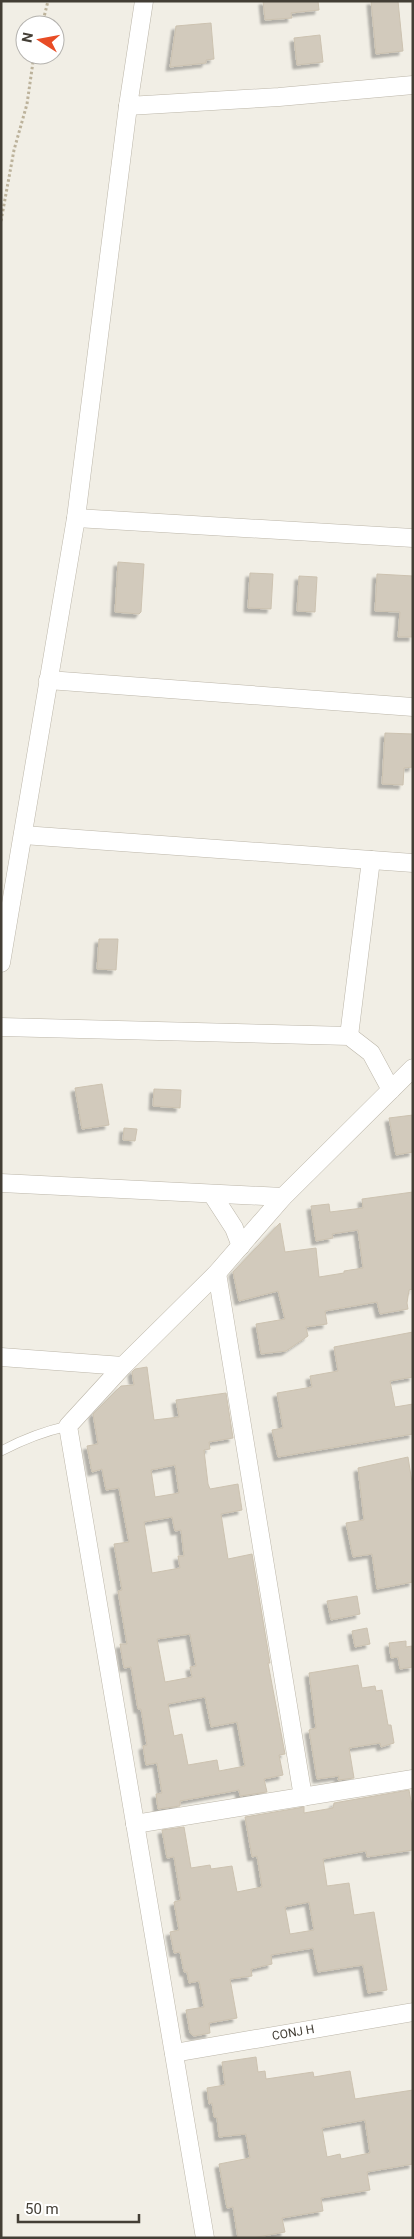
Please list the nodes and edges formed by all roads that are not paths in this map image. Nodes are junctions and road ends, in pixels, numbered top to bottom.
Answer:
1 (144, 1) edge
2 (413, 85) edge
3 (128, 106) junction
4 (76, 518) junction
5 (413, 538) edge
6 (48, 680) junction
7 (413, 707) edge
8 (23, 835) junction
9 (372, 860) junction
10 (413, 863) edge
11 (1, 963) edge
12 (1, 1027) edge
13 (349, 1036) junction
14 (413, 1068) edge
15 (392, 1090) junction
16 (1, 1183) edge
17 (212, 1194) junction
18 (283, 1197) junction
19 (240, 1246) junction
20 (217, 1273) junction
21 (1, 1357) edge
22 (123, 1366) junction
23 (68, 1426) junction
24 (1, 1451) edge
25 (413, 1779) edge
26 (303, 1797) junction
27 (135, 1824) junction
28 (413, 2012) edge
29 (174, 2054) junction
30 (205, 2238) edge

1 - 3 street
2 - 3 street
3 - 4 street
4 - 5 street
4 - 6 street
6 - 7 street
6 - 8 street
8 - 9 street
8 - 11 street
9 - 10 street
9 - 13 street
12 - 13 street
13 - 15 street
14 - 15 street
15 - 18 street
16 - 17 street
17 - 18 street
17 - 19 street
18 - 19 street
19 - 20 street
20 - 22 street
20 - 26 street
21 - 22 street
22 - 23 street
23 - 24 lane
23 - 27 street
25 - 26 street
26 - 27 street
27 - 29 street
28 - 29 street, CONJ H
29 - 30 street

